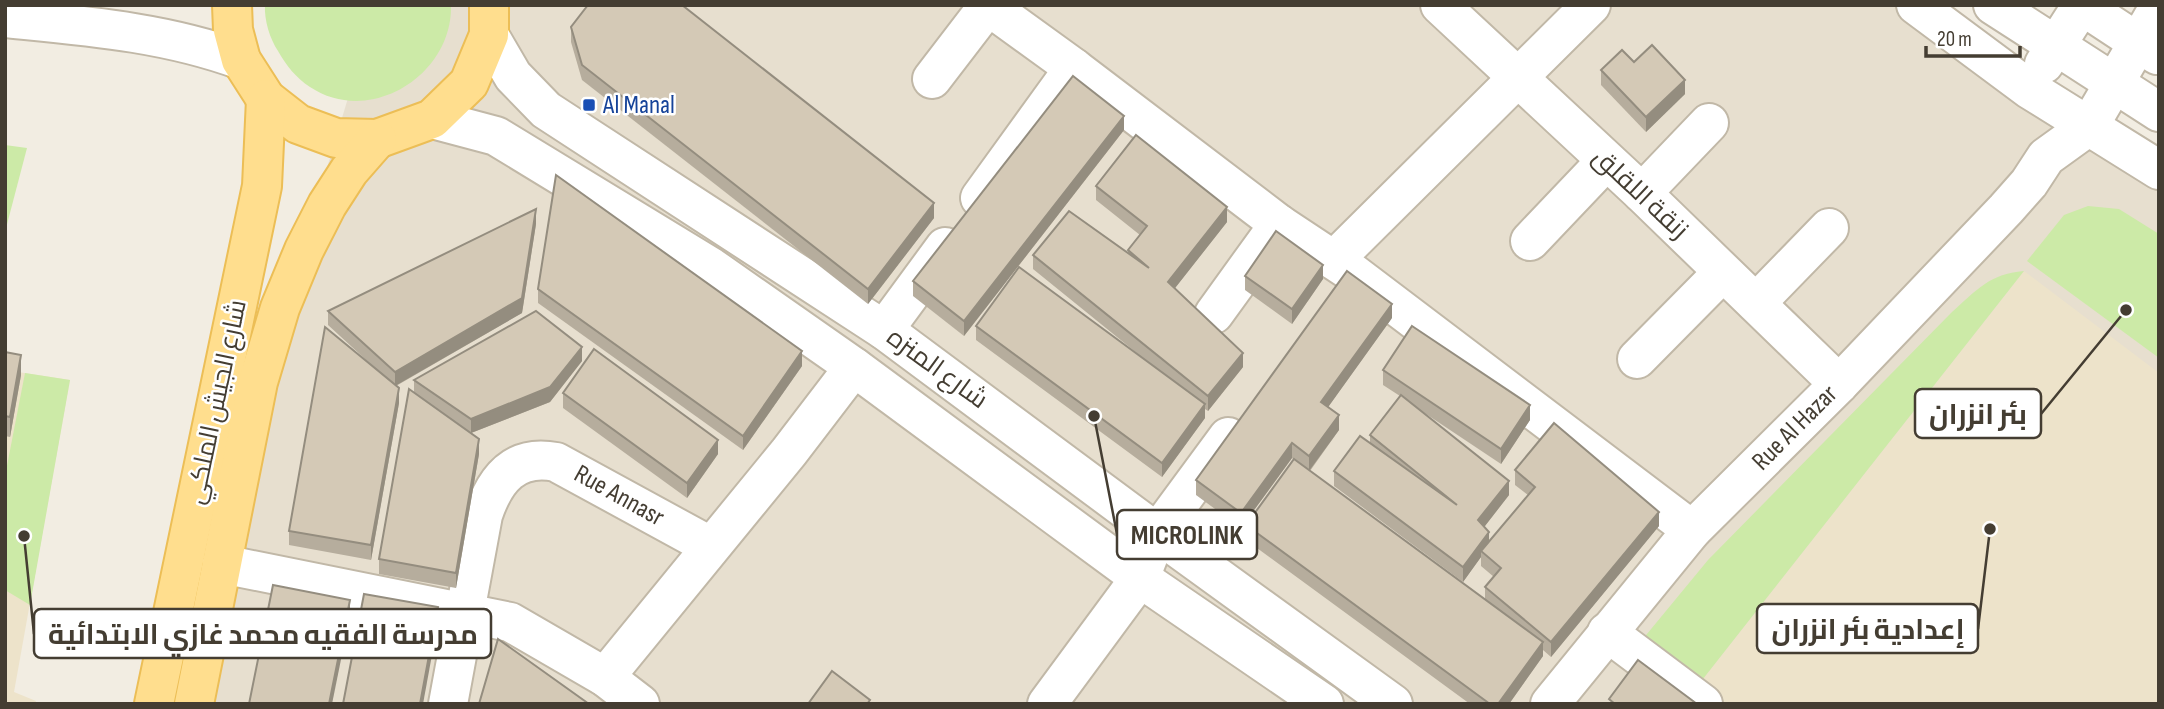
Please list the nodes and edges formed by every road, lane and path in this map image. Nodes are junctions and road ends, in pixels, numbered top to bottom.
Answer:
1 (232, 5) edge
2 (1591, 5) edge
3 (1916, 5) edge
4 (1993, 5) edge
5 (2081, 5) edge
6 (988, 6) edge
7 (2159, 7) edge
8 (1459, 11) edge
9 (5, 18) edge
10 (489, 20) edge
11 (2057, 44) junction
12 (2148, 50) edge
13 (241, 60) junction
14 (1074, 68) junction
15 (932, 79) dead end
16 (1517, 79) junction
17 (2113, 82) junction
18 (2029, 89) junction
19 (266, 99) junction
20 (2159, 112) edge
21 (432, 119) junction
22 (1709, 123) dead end
23 (2089, 126) junction
24 (377, 139) junction
25 (2046, 157) junction
26 (1605, 161) junction
27 (2159, 170) edge
28 (1642, 193) junction
29 (1279, 224) junction
30 (1829, 228) dead end
31 (1530, 241) dead end
32 (1342, 265) junction
33 (1722, 273) junction
34 (1756, 303) junction
35 (1326, 304) edge
36 (1214, 314) dead end
37 (884, 330) junction
38 (1637, 359) dead end
39 (854, 367) junction
40 (1839, 384) junction
41 (1246, 413) edge
42 (1692, 530) junction
43 (1158, 532) junction
44 (710, 546) junction
45 (222, 564) junction
46 (1140, 578) junction
47 (467, 612) junction
48 (1607, 632) junction
49 (605, 677) junction
50 (154, 704) edge
51 (194, 704) edge
52 (448, 704) edge
53 (640, 704) edge
54 (1047, 704) edge
55 (1324, 704) edge
56 (1393, 704) edge
57 (1550, 704) edge
58 (1703, 704) edge

1 - 13 main road
2 - 16 street
3 - 18 street
4 - 11 street
5 - 11 street
5 - 12 street
6 - 14 street
6 - 15 street
7 - 12 street
8 - 16 street, زنقة اللقلق
9 - 13 street
10 - 21 main road
10 - 37 street, شارع المنزه
11 - 17 street
11 - 18 street
12 - 17 street
13 - 19 main road
14 - 29 street
14 - 37 street
16 - 26 street, زنقة اللقلق
16 - 32 street
17 - 20 street
17 - 23 street
18 - 23 street
18 - 25 street
19 - 24 main road
19 - 50 main road, شارع الجيش الملكي
21 - 24 main road
21 - 39 street, شارع المنزه
22 - 28 street
23 - 25 street
23 - 27 street
24 - 45 main road, شارع الجيش الملكي
25 - 40 street, Rue Al Hazar
26 - 28 street, زنقة اللقلق
26 - 31 street
28 - 33 street, زنقة اللقلق
29 - 32 street
29 - 36 street
30 - 34 street
32 - 35 street
32 - 42 street
33 - 34 street, زنقة اللقلق
33 - 38 street
34 - 40 street, زنقة اللقلق
37 - 43 street, شارع المنزه
39 - 44 street
39 - 46 street, شارع المنزه
40 - 42 street, Rue Al Hazar
41 - 43 street
42 - 48 street, Rue Al Hazar
43 - 46 street
43 - 56 street, شارع المنزه
44 - 47 street, Rue Annasr
44 - 49 street
45 - 47 street
45 - 51 main road, شارع الجيش الملكي
46 - 54 street
46 - 55 street, شارع المنزه
47 - 49 street
47 - 52 street, Rue Annasr
48 - 57 street, Rue Al Hazar
48 - 58 street
49 - 53 street

